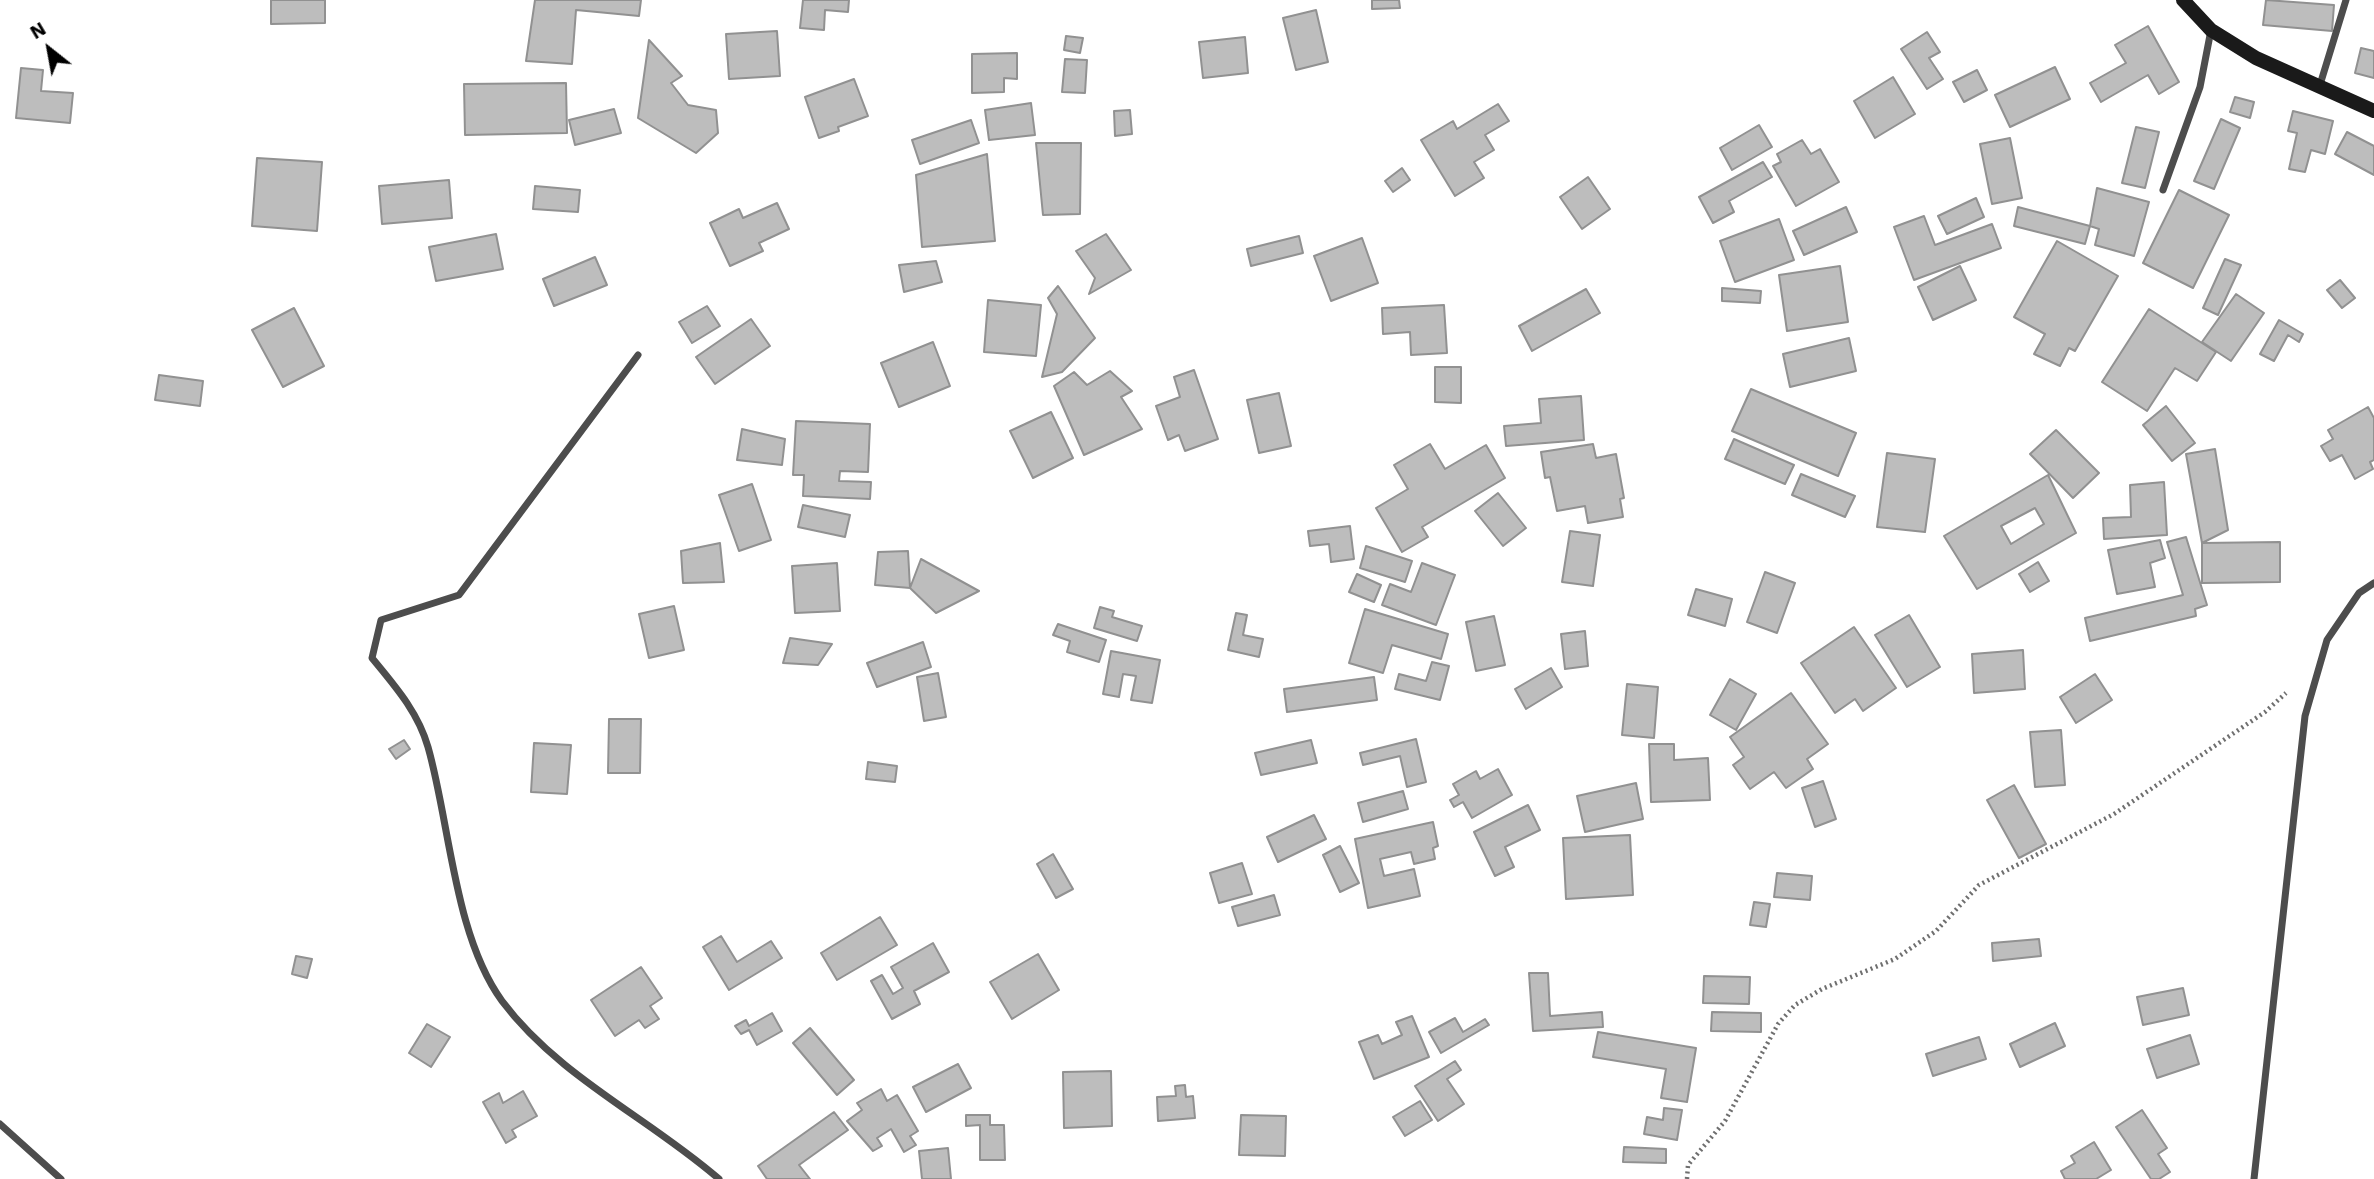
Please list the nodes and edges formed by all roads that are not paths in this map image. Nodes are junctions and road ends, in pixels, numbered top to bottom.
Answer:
1 (2183, 0) edge
2 (2346, 0) edge
3 (2211, 30) junction
4 (2319, 88) junction
5 (2374, 111) edge
6 (2163, 190) dead end
7 (638, 355) dead end
8 (2374, 583) edge
9 (0, 1124) edge
10 (61, 1179) edge
11 (719, 1179) edge
12 (2254, 1179) edge

1 - 3 main road
2 - 4 street
3 - 4 main road
3 - 6 street
4 - 5 main road
7 - 11 street
8 - 12 street
9 - 10 street

